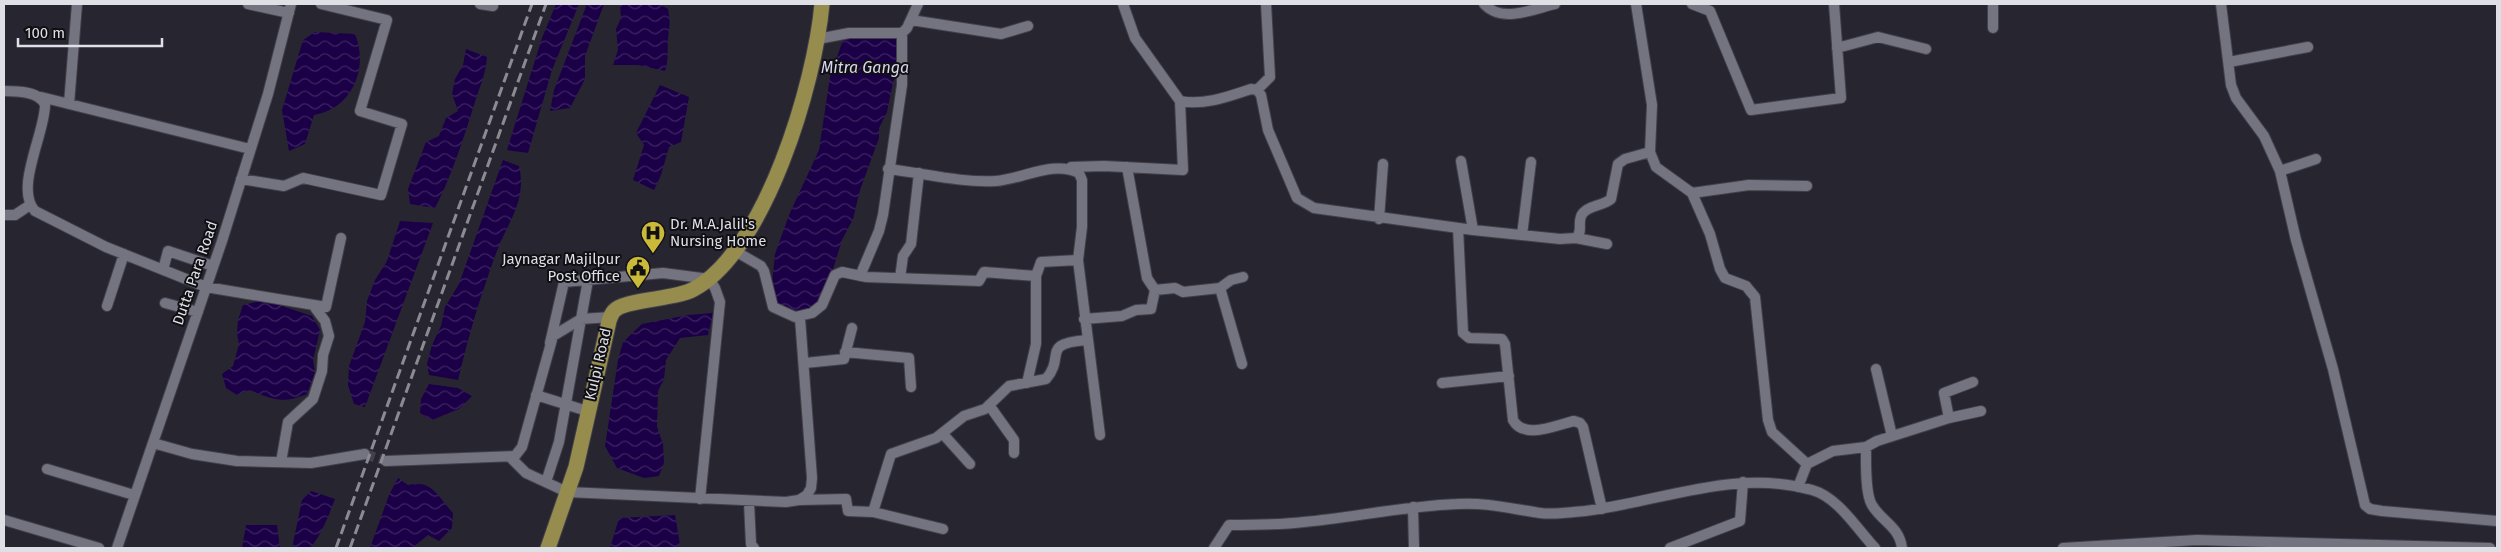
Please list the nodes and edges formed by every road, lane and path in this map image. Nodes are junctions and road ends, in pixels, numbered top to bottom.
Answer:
1 (77, 4) edge
2 (248, 4) edge
3 (321, 4) edge
4 (480, 4) edge
5 (494, 4) edge
6 (822, 4) edge
7 (918, 4) edge
8 (1123, 4) edge
9 (1266, 4) edge
10 (1484, 4) edge
11 (1555, 4) edge
12 (1636, 4) edge
13 (1692, 4) edge
14 (1834, 4) edge
15 (1993, 4) edge
16 (2221, 4) edge
17 (290, 8) edge
18 (911, 20) junction
19 (1028, 26) dead end
20 (1993, 28) dead end
21 (902, 33) junction
22 (818, 39) junction
23 (2308, 47) dead end
24 (1837, 48) junction
25 (1926, 49) dead end
26 (2229, 62) junction
27 (1257, 90) junction
28 (4, 91) edge
29 (41, 98) junction
30 (1180, 101) junction
31 (69, 104) junction
32 (250, 149) junction
33 (1650, 152) junction
34 (2316, 159) dead end
35 (1461, 162) dead end
36 (1531, 162) dead end
37 (1383, 164) dead end
38 (1127, 167) junction
39 (1062, 168) junction
40 (888, 169) junction
41 (2280, 171) junction
42 (919, 173) junction
43 (241, 179) junction
44 (1807, 186) dead end
45 (1692, 193) junction
46 (30, 205) junction
47 (4, 215) edge
48 (1379, 219) junction
49 (1458, 228) junction
50 (1473, 230) junction
51 (1522, 235) junction
52 (341, 238) dead end
53 (1576, 238) junction
54 (1607, 244) dead end
55 (735, 251) junction
56 (124, 254) junction
57 (1078, 260) junction
58 (213, 266) junction
59 (163, 270) junction
60 (860, 276) junction
61 (1036, 276) junction
62 (1243, 277) dead end
63 (900, 278) junction
64 (709, 279) junction
65 (588, 280) junction
66 (206, 287) junction
67 (1220, 288) junction
68 (1155, 290) junction
69 (165, 303) dead end
70 (313, 304) junction
71 (107, 306) dead end
72 (198, 312) junction
73 (610, 317) junction
74 (800, 318) junction
75 (581, 319) junction
76 (1084, 319) junction
77 (852, 328) dead end
78 (1086, 340) junction
79 (550, 343) junction
80 (846, 352) junction
81 (805, 364) junction
82 (1242, 364) dead end
83 (1876, 368) dead end
84 (1509, 376) junction
85 (1973, 382) dead end
86 (1027, 383) junction
87 (1442, 383) dead end
88 (911, 387) dead end
89 (536, 395) junction
90 (566, 403) junction
91 (990, 405) junction
92 (587, 411) junction
93 (1981, 411) dead end
94 (1949, 418) junction
95 (943, 434) junction
96 (1100, 435) dead end
97 (1892, 436) junction
98 (153, 443) junction
99 (1866, 447) junction
100 (1014, 453) dead end
101 (365, 454) tunnel mouth
102 (510, 456) junction
103 (386, 461) tunnel mouth
104 (281, 462) junction
105 (970, 464) dead end
106 (1807, 464) junction
107 (47, 469) dead end
108 (546, 482) junction
109 (1743, 482) junction
110 (1798, 487) junction
111 (567, 492) junction
112 (134, 495) junction
113 (700, 499) junction
114 (799, 500) junction
115 (748, 502) junction
116 (1413, 507) junction
117 (1602, 508) junction
118 (873, 512) junction
119 (4, 520) edge
120 (2497, 521) edge
121 (943, 529) dead end
122 (2168, 545) edge
123 (2305, 546) edge
124 (2357, 546) edge
125 (99, 548) edge
126 (117, 548) edge
127 (548, 548) edge
128 (754, 548) edge
129 (1214, 548) edge
130 (1414, 548) edge
131 (1670, 548) edge
132 (1875, 548) edge
133 (1902, 548) edge
134 (2063, 548) edge
135 (2490, 548) edge

1 - 31 street
2 - 17 street
3 - 43 street
4 - 5 street
6 - 22 main road, Kulpi Road
7 - 18 street
8 - 30 street
9 - 27 street
10 - 11 street
12 - 33 street
13 - 24 street
14 - 24 street
15 - 20 street
16 - 26 street
17 - 32 street, Dutta Para Road
18 - 19 street
18 - 21 street
21 - 22 street
21 - 40 street
22 - 55 main road, Kulpi Road
23 - 26 street
24 - 25 street
26 - 41 street
27 - 30 street
27 - 48 street
28 - 29 street
29 - 31 street
29 - 46 street
30 - 38 street
31 - 32 street
32 - 43 street, Dutta Para Road
33 - 45 street
33 - 53 street
34 - 41 street
35 - 50 street
36 - 51 street
37 - 48 street
38 - 39 street
38 - 68 street
39 - 42 street
39 - 57 street
40 - 42 street
40 - 60 street
41 - 120 street
42 - 63 street
43 - 58 street, Dutta Para Road
44 - 45 street
45 - 106 street
46 - 47 street
46 - 56 street
48 - 49 street
49 - 50 street
49 - 84 street
50 - 51 street
51 - 53 street
52 - 70 street
53 - 54 street
55 - 64 main road, Kulpi Road
55 - 74 street
56 - 59 street
56 - 71 street
57 - 61 street
57 - 76 street
58 - 59 street
58 - 66 street, Dutta Para Road
59 - 66 street
60 - 63 street
60 - 74 street
61 - 63 street
61 - 86 street
62 - 67 street
64 - 65 street
64 - 73 main road, Kulpi Road
64 - 113 street
65 - 75 street
65 - 79 street
66 - 70 street
66 - 72 street, Dutta Para Road
67 - 68 street
67 - 82 street
68 - 76 street
69 - 72 street
70 - 104 street
72 - 98 street, Dutta Para Road
73 - 75 street
73 - 92 main road, Kulpi Road
74 - 81 street
75 - 79 street
75 - 90 street
76 - 78 street
77 - 80 street
78 - 86 street
78 - 96 street
79 - 89 street
80 - 81 street
80 - 88 street
81 - 114 street
83 - 97 street
84 - 87 street
84 - 117 street
85 - 94 street
86 - 91 street
89 - 90 street
89 - 102 street
90 - 92 street
90 - 108 street
91 - 95 street
91 - 100 street
92 - 111 main road, Kulpi Road
93 - 94 street
94 - 97 street
95 - 105 street
95 - 118 street
97 - 99 street
98 - 104 street
98 - 112 street, Dutta Para Road
99 - 106 street
99 - 133 street
101 - 104 street
102 - 103 street
102 - 108 street
106 - 110 street
107 - 112 street
108 - 111 street
109 - 110 street
109 - 117 street
109 - 131 street
110 - 132 street
111 - 113 street
111 - 127 main road, Kulpi Road
112 - 126 street, Dutta Para Road
113 - 115 street
114 - 115 street
114 - 118 street
115 - 128 street
116 - 117 street
116 - 129 street
116 - 130 street
118 - 121 street
119 - 125 street
122 - 123 street
122 - 134 street
123 - 124 street
124 - 135 street

